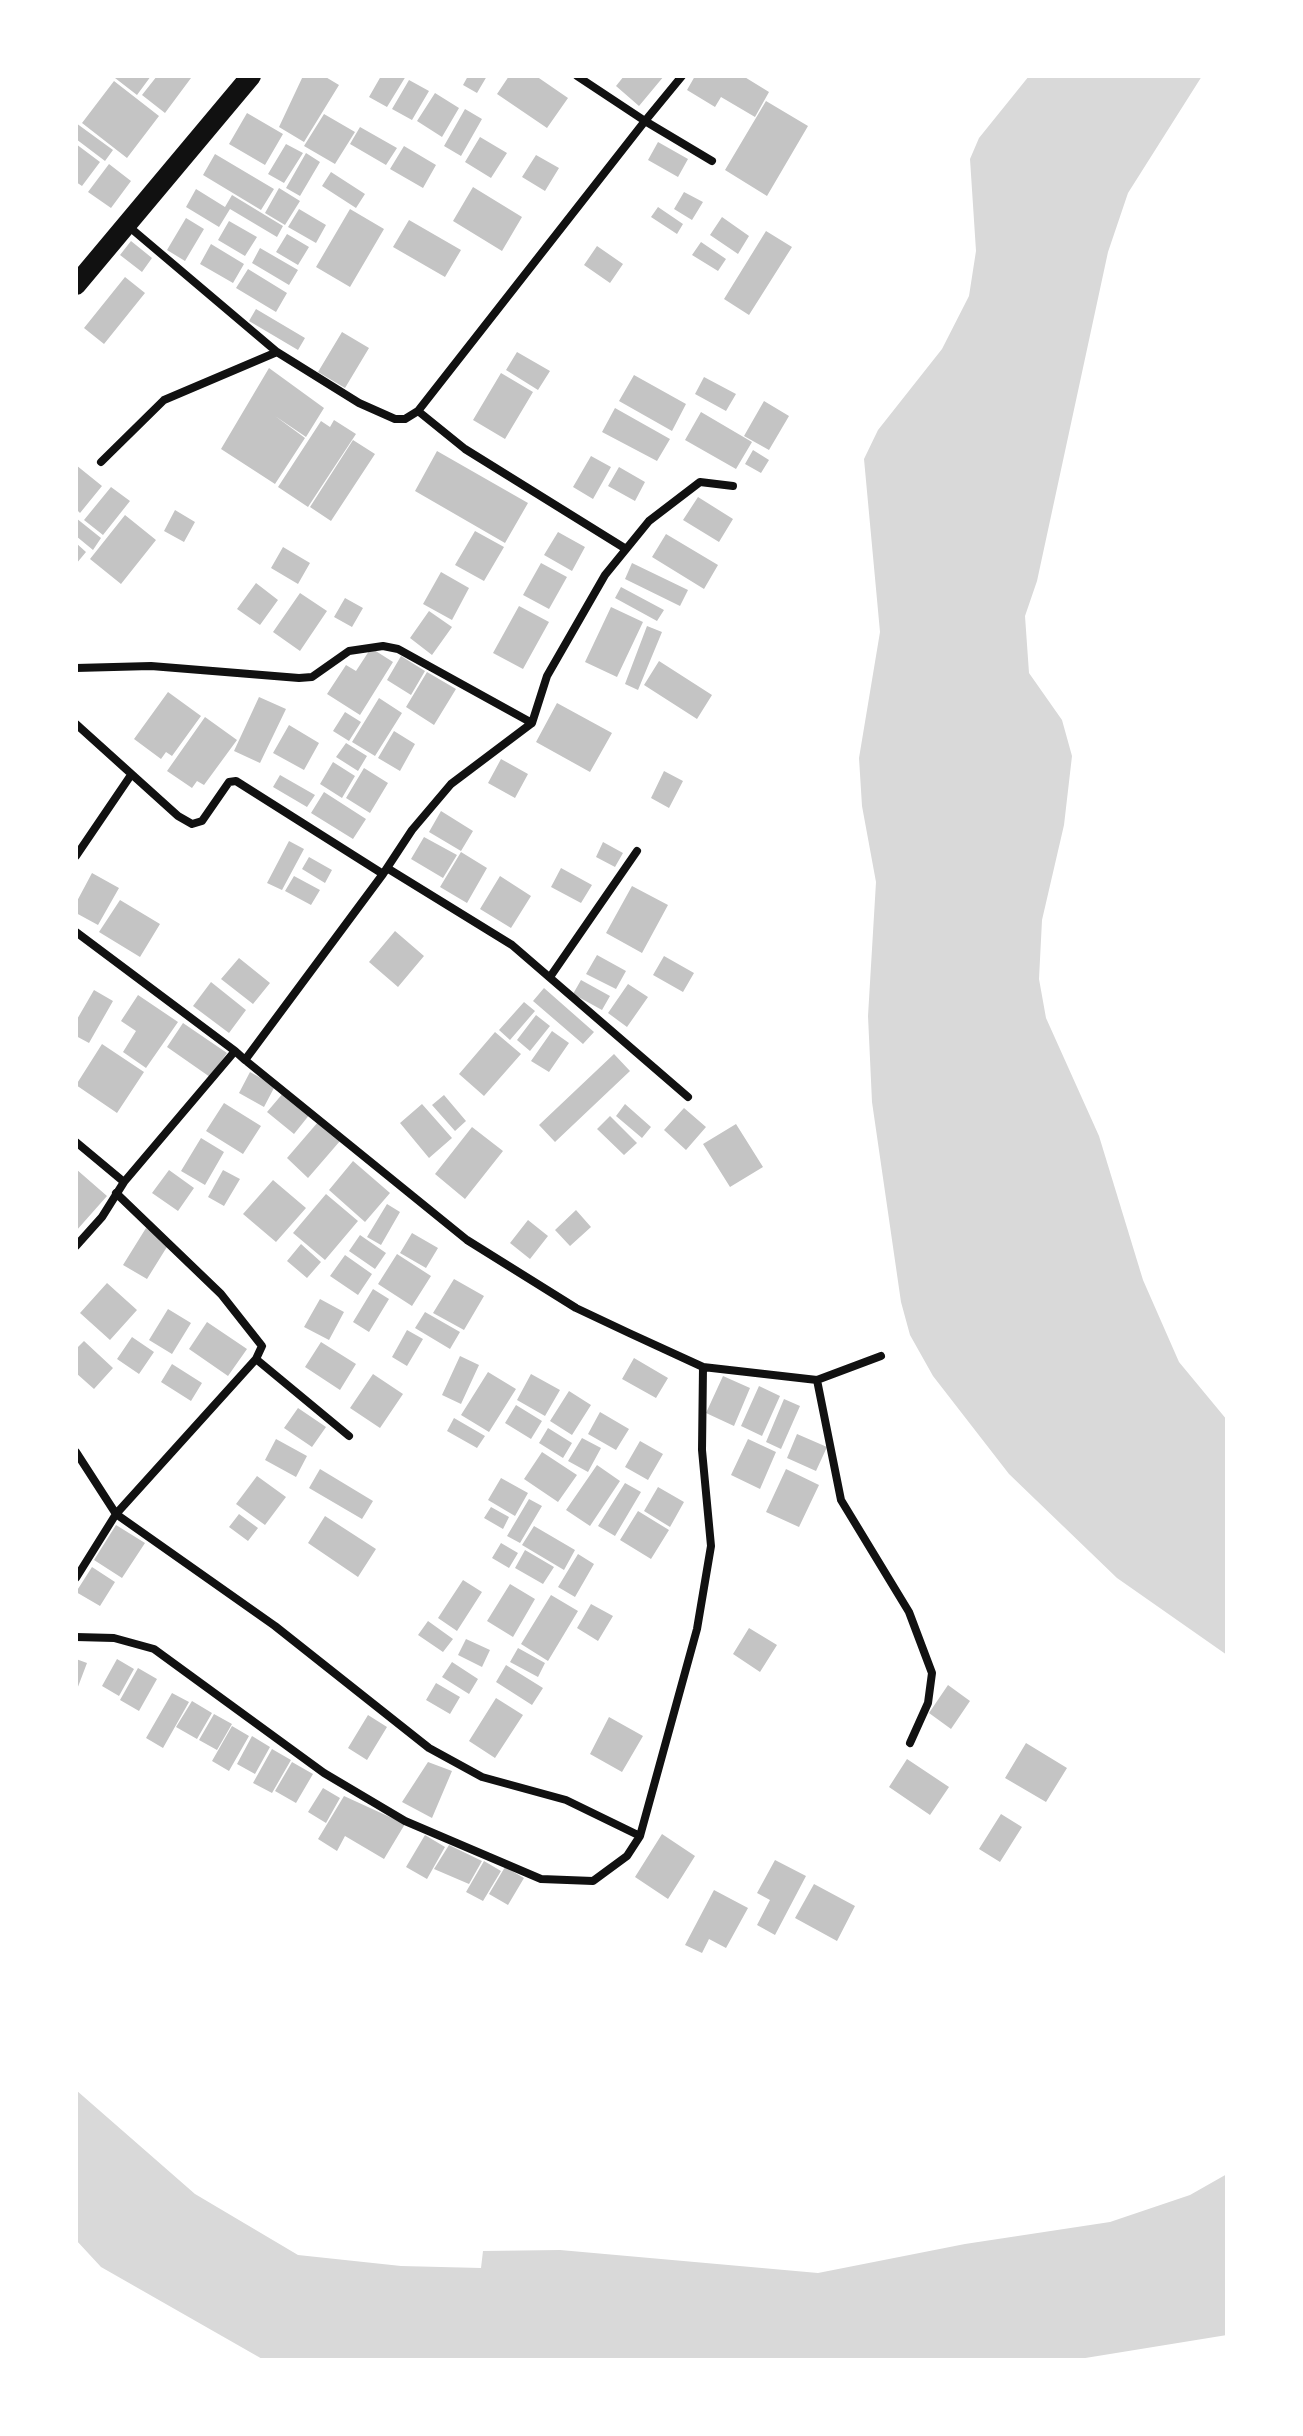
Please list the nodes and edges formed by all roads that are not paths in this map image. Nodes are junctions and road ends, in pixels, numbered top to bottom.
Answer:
1 (251, 76) edge
2 (577, 76) edge
3 (682, 76) edge
4 (645, 121) junction
5 (712, 161) dead end
6 (126, 224) junction
7 (76, 285) edge
8 (277, 352) junction
9 (418, 411) junction
10 (101, 462) dead end
11 (733, 486) dead end
12 (626, 549) junction
13 (76, 668) edge
14 (532, 723) junction
15 (76, 724) edge
16 (131, 775) junction
17 (637, 851) dead end
18 (76, 856) edge
19 (385, 871) junction
20 (76, 932) edge
21 (550, 977) junction
22 (235, 1051) junction
23 (245, 1060) junction
24 (688, 1097) dead end
25 (76, 1142) edge
26 (124, 1182) junction
27 (116, 1193) junction
28 (76, 1246) edge
29 (881, 1356) dead end
30 (256, 1359) junction
31 (703, 1367) junction
32 (817, 1380) junction
33 (349, 1436) dead end
34 (76, 1452) edge
35 (116, 1514) junction
36 (76, 1578) edge
37 (76, 1637) edge
38 (910, 1743) dead end
39 (640, 1836) junction

1 - 6 main road
2 - 4 street
3 - 4 street
4 - 5 street
4 - 9 street
6 - 7 main road
6 - 8 street
8 - 9 street
8 - 10 street
9 - 12 street
11 - 12 street
12 - 14 street
13 - 14 street
14 - 19 street
15 - 16 street
16 - 18 street
16 - 19 street
17 - 21 street
19 - 21 street
19 - 23 street
20 - 22 street
21 - 24 street
22 - 23 street
22 - 26 street
23 - 31 street
25 - 26 street
26 - 27 street
27 - 28 street
27 - 30 street
29 - 32 street
30 - 33 street
30 - 35 street
31 - 32 street
31 - 39 street
32 - 38 street
34 - 35 street
35 - 36 street
35 - 39 street
37 - 39 street

